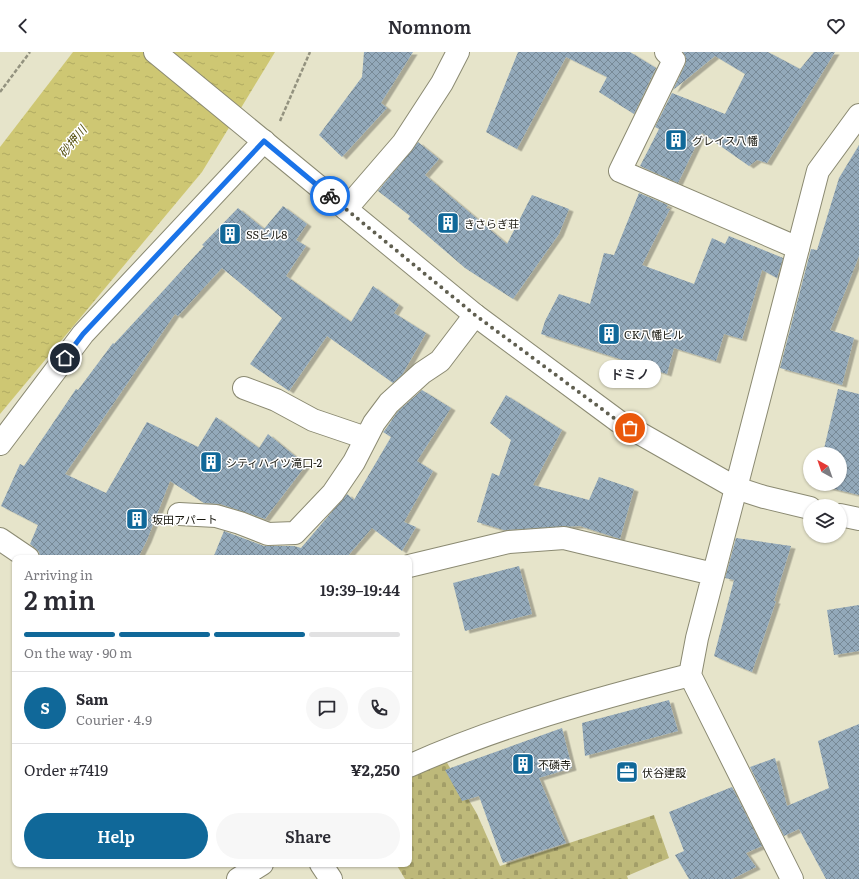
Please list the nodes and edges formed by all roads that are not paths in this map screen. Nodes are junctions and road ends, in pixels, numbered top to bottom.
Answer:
1 (155, 52) edge
2 (458, 52) edge
3 (666, 52) edge
4 (859, 115) edge
5 (264, 141) junction
6 (346, 209) junction
7 (798, 248) junction
8 (475, 315) junction
9 (244, 388) dead end
10 (366, 438) junction
11 (0, 444) edge
12 (736, 488) junction
13 (803, 506) edge
14 (179, 514) dead end
15 (847, 516) edge
16 (859, 519) edge
17 (0, 539) edge
18 (24, 555) edge
19 (412, 565) edge
20 (713, 574) junction
21 (690, 675) junction
22 (412, 765) edge
23 (257, 867) edge
24 (323, 867) edge
25 (238, 879) edge
26 (331, 879) edge
27 (792, 879) edge

1 - 5 street
2 - 6 street
3 - 7 street
4 - 7 street
5 - 6 street
5 - 11 street
6 - 8 street
7 - 12 street
8 - 10 street
8 - 12 street
9 - 10 street
10 - 14 street
12 - 13 street
12 - 20 street
15 - 16 street
17 - 18 street
19 - 20 street
20 - 21 street
21 - 22 street
21 - 27 street
23 - 25 street
24 - 26 street

